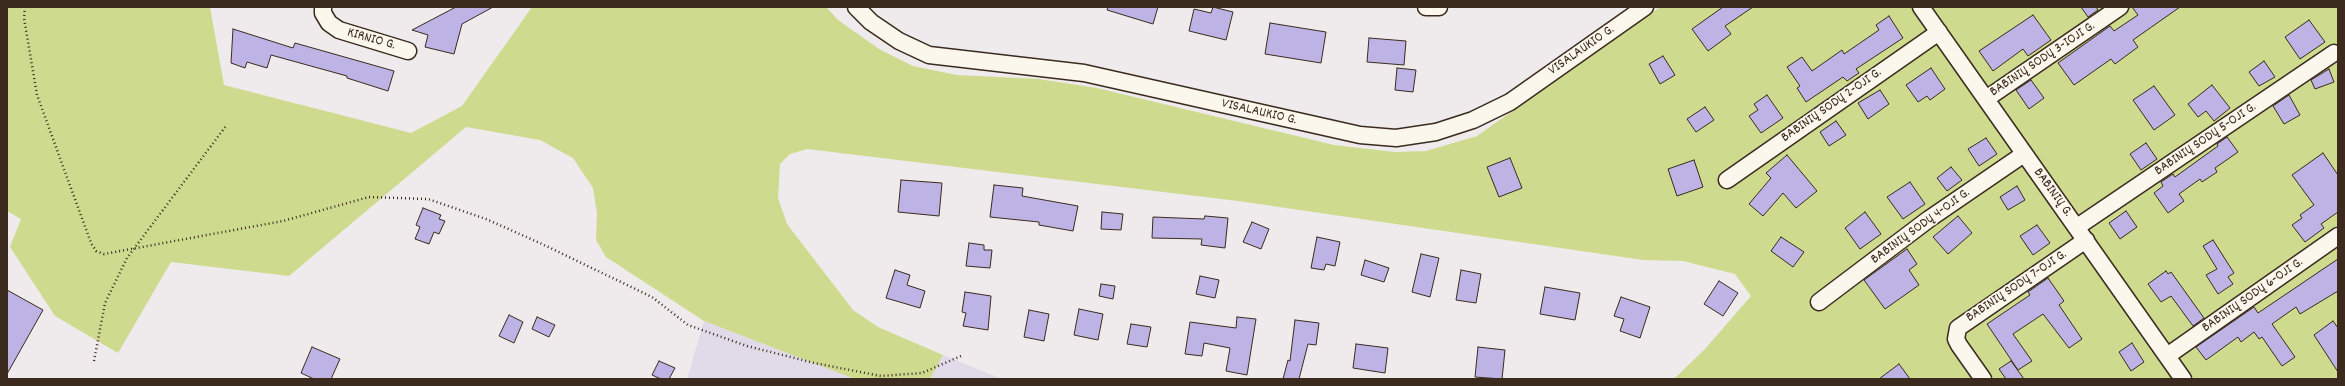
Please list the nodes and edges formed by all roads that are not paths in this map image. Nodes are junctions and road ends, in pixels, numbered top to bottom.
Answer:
1 (323, 7) edge
2 (856, 7) edge
3 (1426, 7) edge
4 (1439, 7) edge
5 (1645, 7) edge
6 (1921, 7) edge
7 (2120, 7) edge
8 (1939, 32) junction
9 (408, 50) dead end
10 (2334, 53) dead end
11 (1986, 99) junction
12 (2024, 154) junction
13 (1726, 180) dead end
14 (2077, 227) junction
15 (2338, 236) edge
16 (2086, 240) junction
17 (1820, 302) dead end
18 (2167, 356) junction
19 (1983, 379) edge
20 (2183, 379) edge

1 - 9 street, KIRNIO G.
2 - 5 street, VISALAUKIO G.
3 - 4 street
6 - 8 street, BABINIŲ G.
7 - 11 street, BABINIŲ SODŲ 3-IOJI G.
8 - 11 street, BABINIŲ G.
8 - 13 street, BABINIŲ SODŲ 2-OJI G.
10 - 14 street, BABINIŲ SODŲ 5-OJI G.
11 - 12 street, BABINIŲ G.
12 - 14 street, BABINIŲ G.
12 - 17 street, BABINIŲ SODŲ 4-OJI G.
14 - 16 street, BABINIŲ G.
15 - 18 street, BABINIŲ SODŲ 6-OJI G.
16 - 18 street, BABINIŲ G.
16 - 19 street, BABINIŲ SODŲ 7-OJI G.
18 - 20 street, BABINIŲ G.

